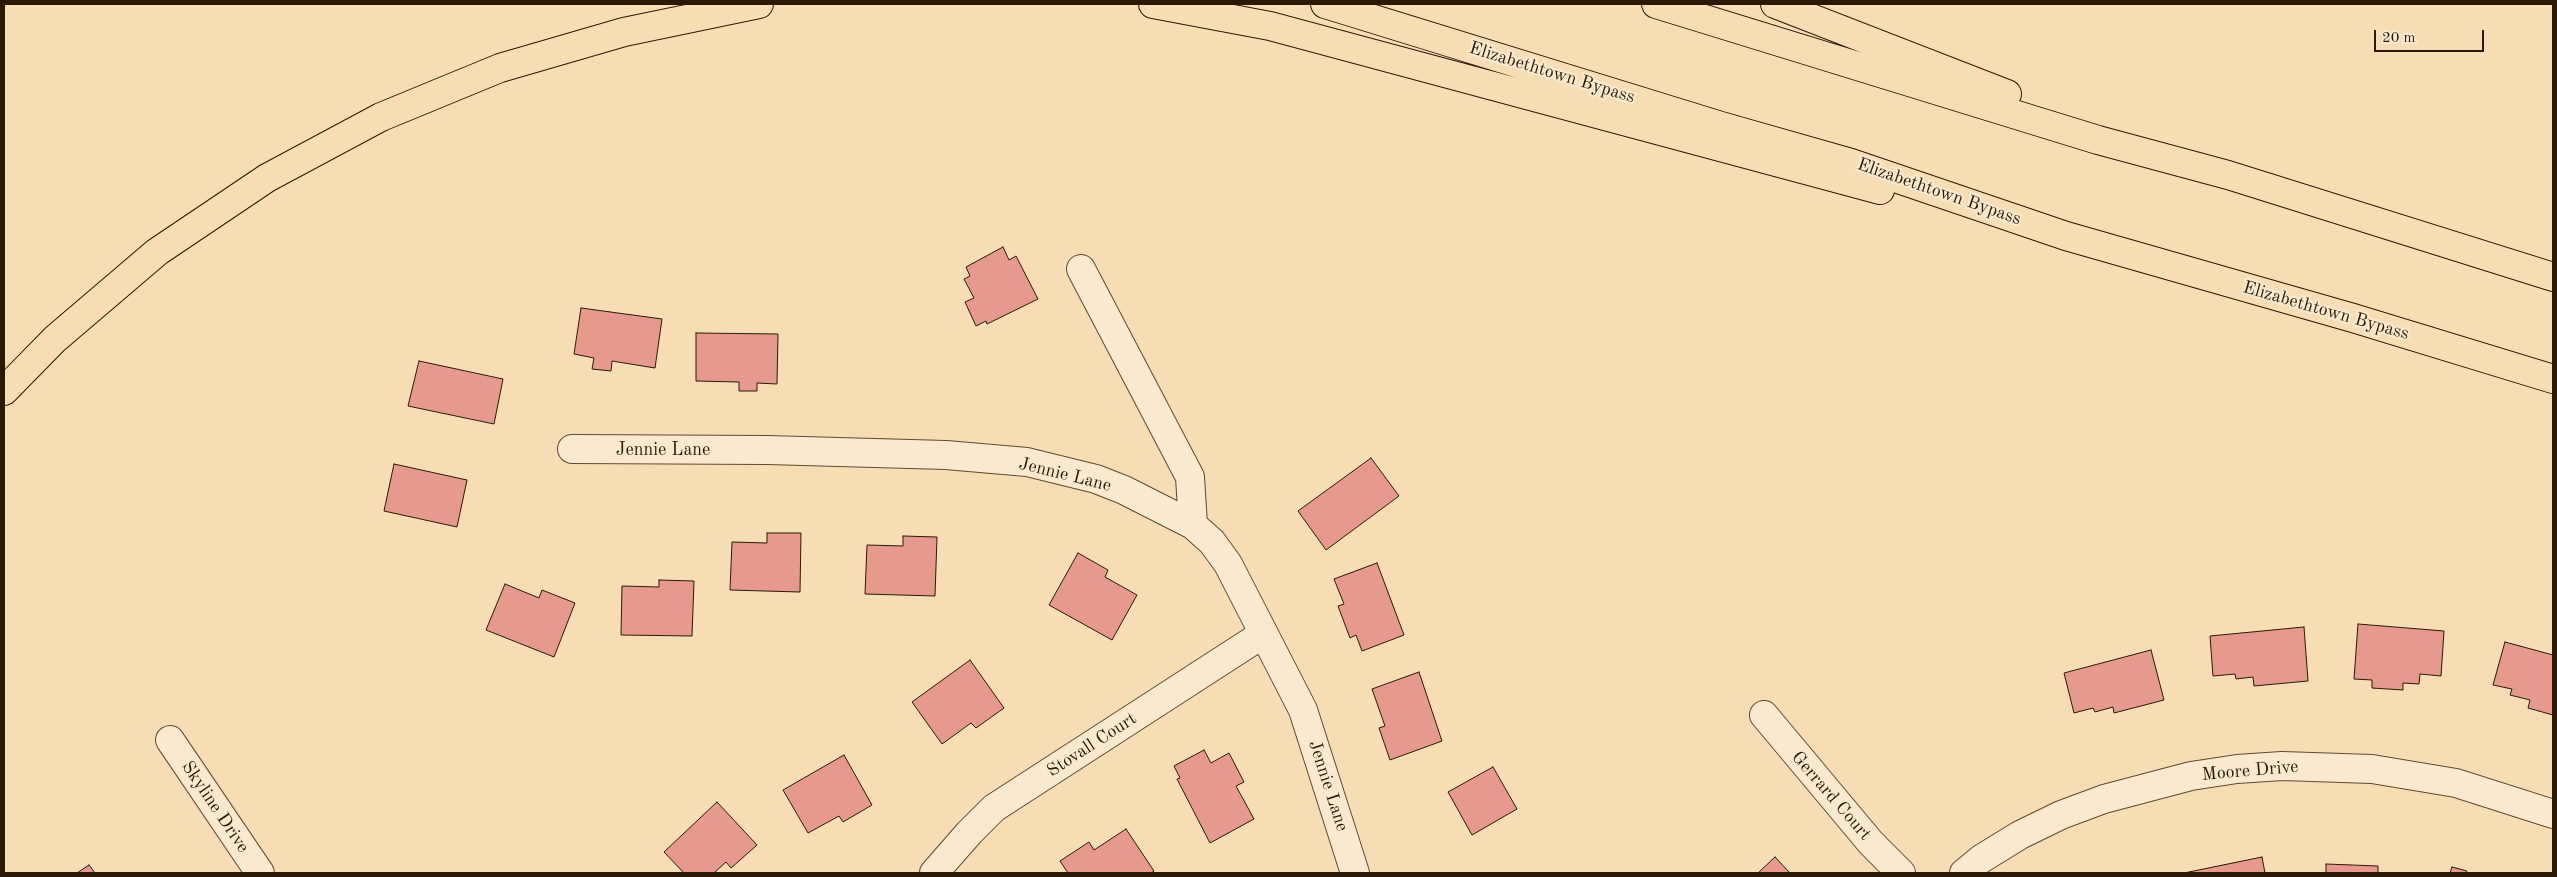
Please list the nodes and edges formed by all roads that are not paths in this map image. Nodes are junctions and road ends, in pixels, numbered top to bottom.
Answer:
1 (759, 4) edge
2 (1153, 4) edge
3 (1325, 4) edge
4 (1656, 4) edge
5 (1775, 4) edge
6 (2200, 167) junction
7 (2066, 236) junction
8 (1081, 269) dead end
9 (2553, 277) edge
10 (2553, 379) edge
11 (4, 391) edge
12 (572, 450) dead end
13 (1192, 525) junction
14 (1263, 634) junction
15 (1764, 716) dead end
16 (170, 740) dead end
17 (2553, 814) edge
18 (260, 873) edge
19 (934, 873) edge
20 (1355, 873) edge
21 (1901, 873) edge
22 (1964, 873) edge

1 - 11 highway
2 - 7 highway
3 - 7 highway, Elizabethtown Bypass
4 - 6 highway
5 - 6 highway
6 - 9 highway
7 - 10 highway, Elizabethtown Bypass
8 - 13 street
12 - 13 street, Jennie Lane
13 - 14 street, Jennie Lane
14 - 19 street, Stovall Court
14 - 20 street, Jennie Lane
15 - 21 street, Gerrard Court
16 - 18 street, Skyline Drive
17 - 22 street, Moore Drive

